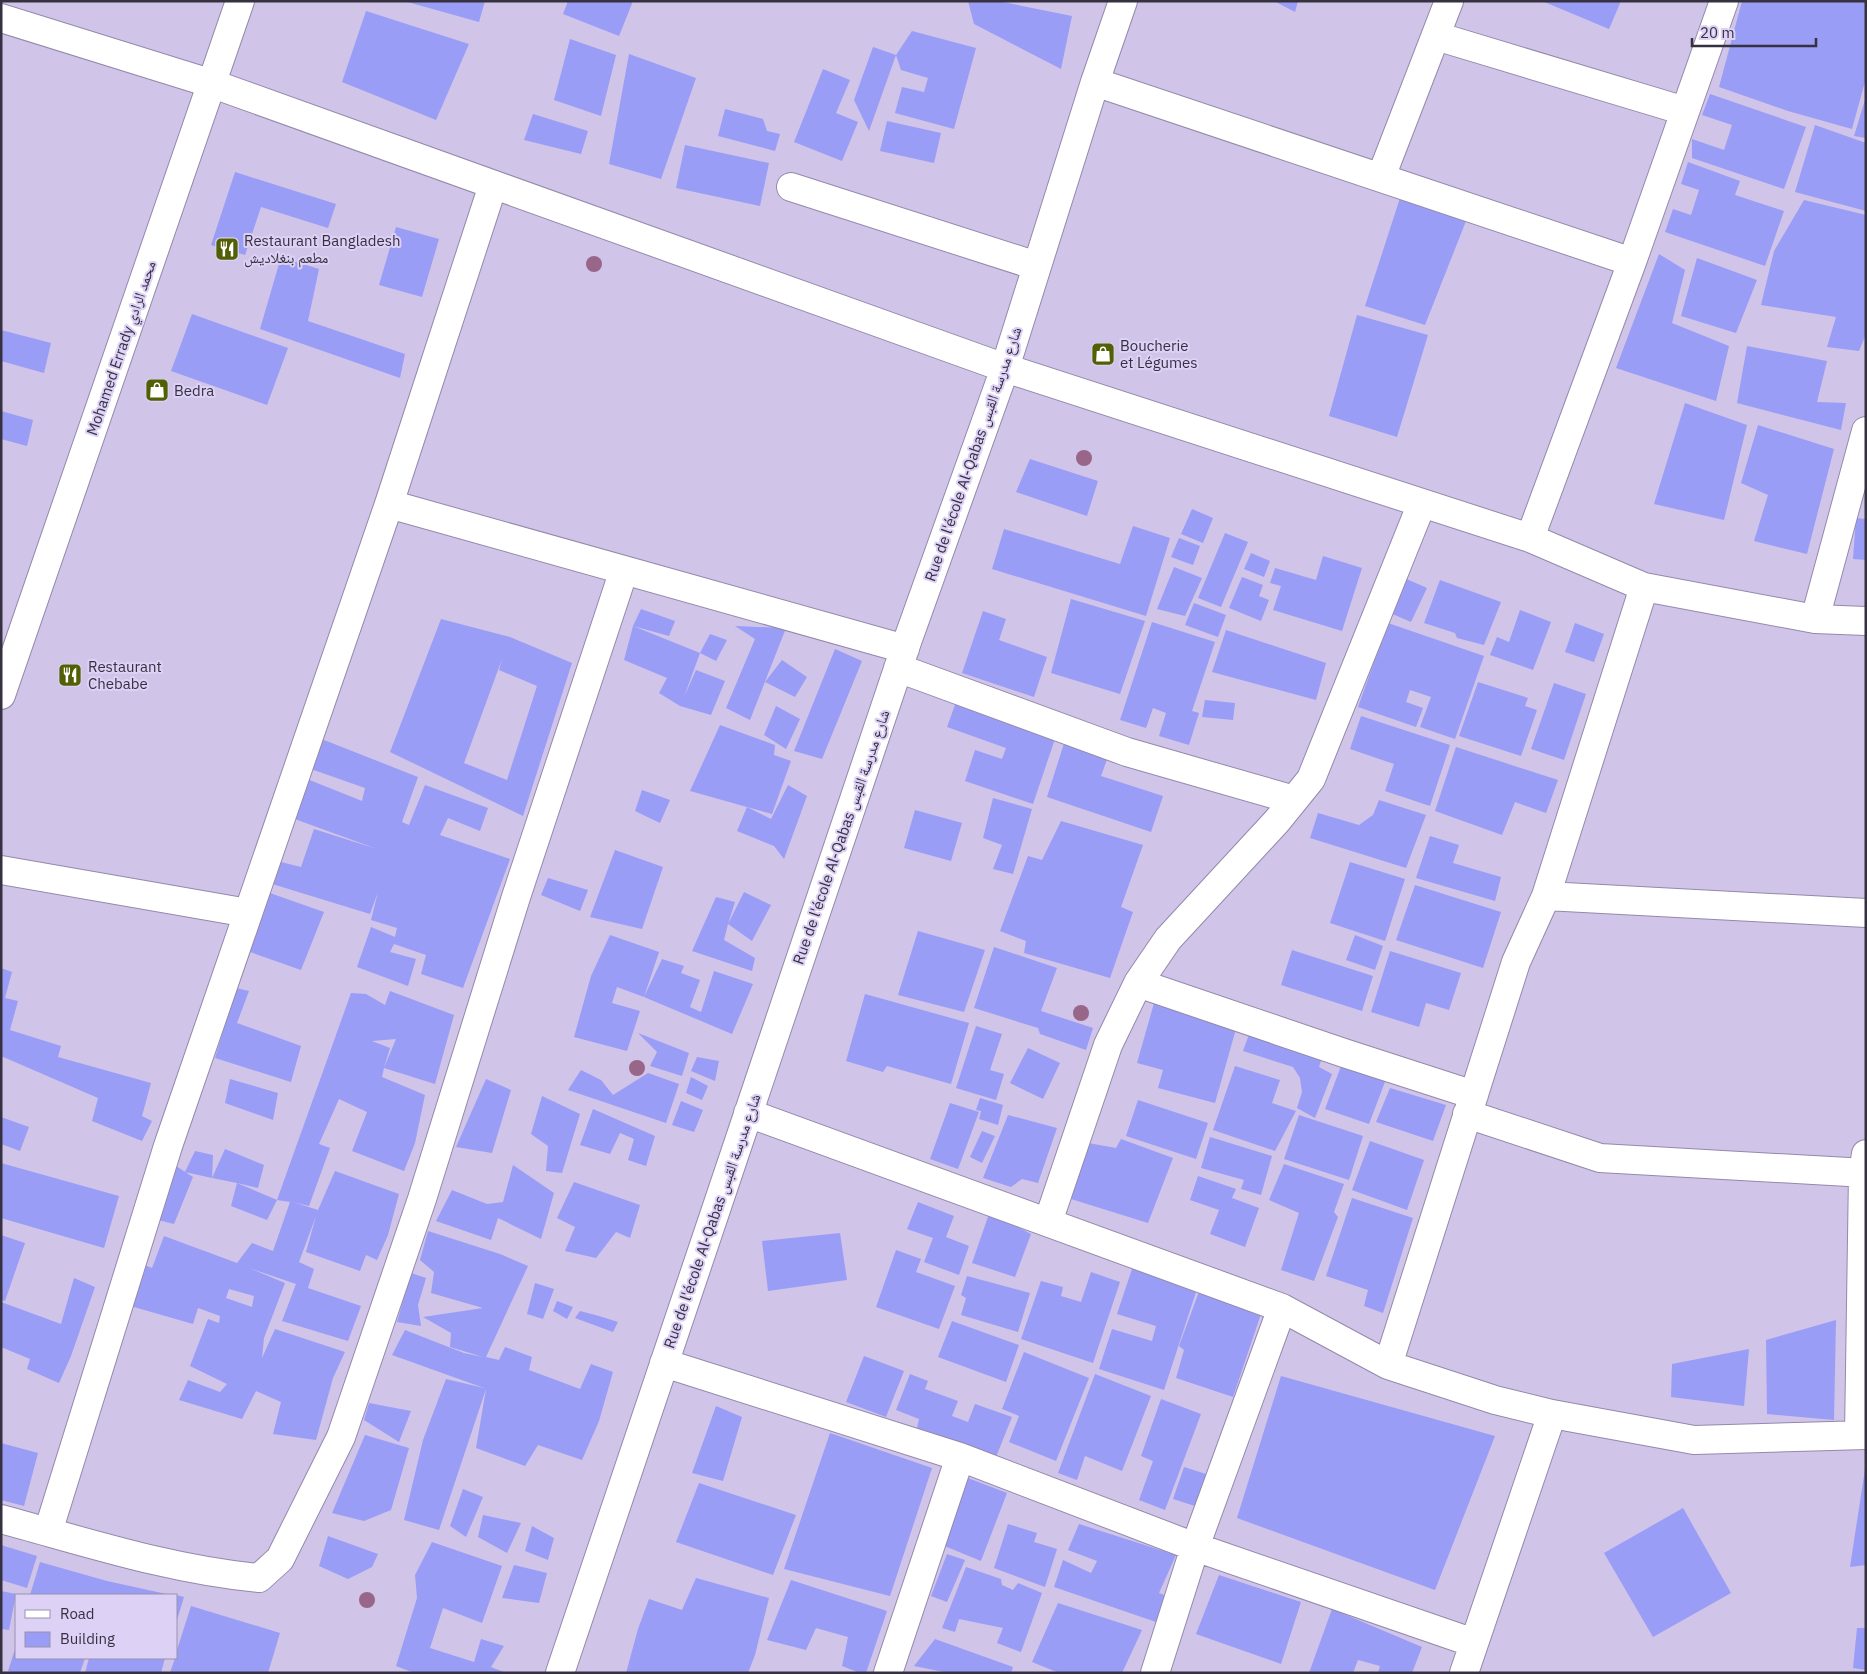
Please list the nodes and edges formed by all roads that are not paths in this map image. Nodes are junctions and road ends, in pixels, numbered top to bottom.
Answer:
1 (240, 1) edge
2 (1122, 1) edge
3 (1449, 1) edge
4 (1724, 1) edge
5 (1, 18) edge
6 (1436, 36) junction
7 (1095, 82) junction
8 (213, 84) junction
9 (1685, 111) junction
10 (1381, 177) junction
11 (493, 184) junction
12 (791, 187) dead end
13 (1632, 262) junction
14 (1037, 266) junction
15 (1006, 368) junction
16 (1866, 431) edge
17 (1422, 503) junction
18 (389, 504) junction
19 (1530, 538) junction
20 (624, 570) junction
21 (1644, 587) junction
22 (1815, 619) junction
23 (1866, 621) edge
24 (902, 658) junction
25 (1, 695) edge
26 (1294, 800) junction
27 (1, 870) edge
28 (1546, 896) junction
29 (1866, 912) edge
30 (248, 913) junction
31 (1138, 983) junction
32 (1471, 1105) junction
33 (748, 1113) junction
34 (1865, 1166) edge
35 (1048, 1222) junction
36 (1282, 1308) junction
37 (664, 1363) junction
38 (1388, 1364) junction
39 (1552, 1414) junction
40 (1863, 1435) edge
41 (960, 1457) junction
42 (1, 1519) edge
43 (48, 1532) junction
44 (1195, 1547) junction
45 (1474, 1643) junction
46 (560, 1673) edge
47 (888, 1673) edge
48 (1155, 1673) edge
49 (1464, 1673) edge

1 - 8 street, Mohamed Errady محمد الرادي
2 - 7 street, Rue de l'école Al-Qabas شارع مدرسة القبس
3 - 6 street
4 - 9 street
5 - 8 street
6 - 9 street
6 - 10 street
7 - 10 street
7 - 14 street, Rue de l'école Al-Qabas شارع مدرسة القبس
8 - 11 street
8 - 25 street, Mohamed Errady محمد الرادي
9 - 13 street
10 - 13 street
11 - 15 street
11 - 18 street
12 - 14 street
13 - 19 street
14 - 15 street, Rue de l'école Al-Qabas شارع مدرسة القبس
15 - 17 street
15 - 24 street, Rue de l'école Al-Qabas شارع مدرسة القبس
16 - 22 street
17 - 19 street
17 - 26 street
18 - 20 street
18 - 30 street
19 - 21 street
20 - 24 street
20 - 43 street
21 - 22 street
21 - 28 street
22 - 23 street
24 - 26 street
24 - 33 street, Rue de l'école Al-Qabas شارع مدرسة القبس
26 - 31 street
27 - 30 street
28 - 29 street
28 - 32 street
30 - 43 street
31 - 32 street
31 - 35 street
32 - 34 street
32 - 38 street
33 - 35 street
33 - 37 street, Rue de l'école Al-Qabas شارع مدرسة القبس
34 - 40 street
35 - 36 street
36 - 38 street
36 - 44 street
37 - 41 street
37 - 46 street, Rue de l'école Al-Qabas شارع مدرسة القبس
38 - 39 street
39 - 40 street
39 - 45 street
41 - 44 street
41 - 47 street
42 - 43 street
44 - 45 street
44 - 48 street
45 - 49 street

